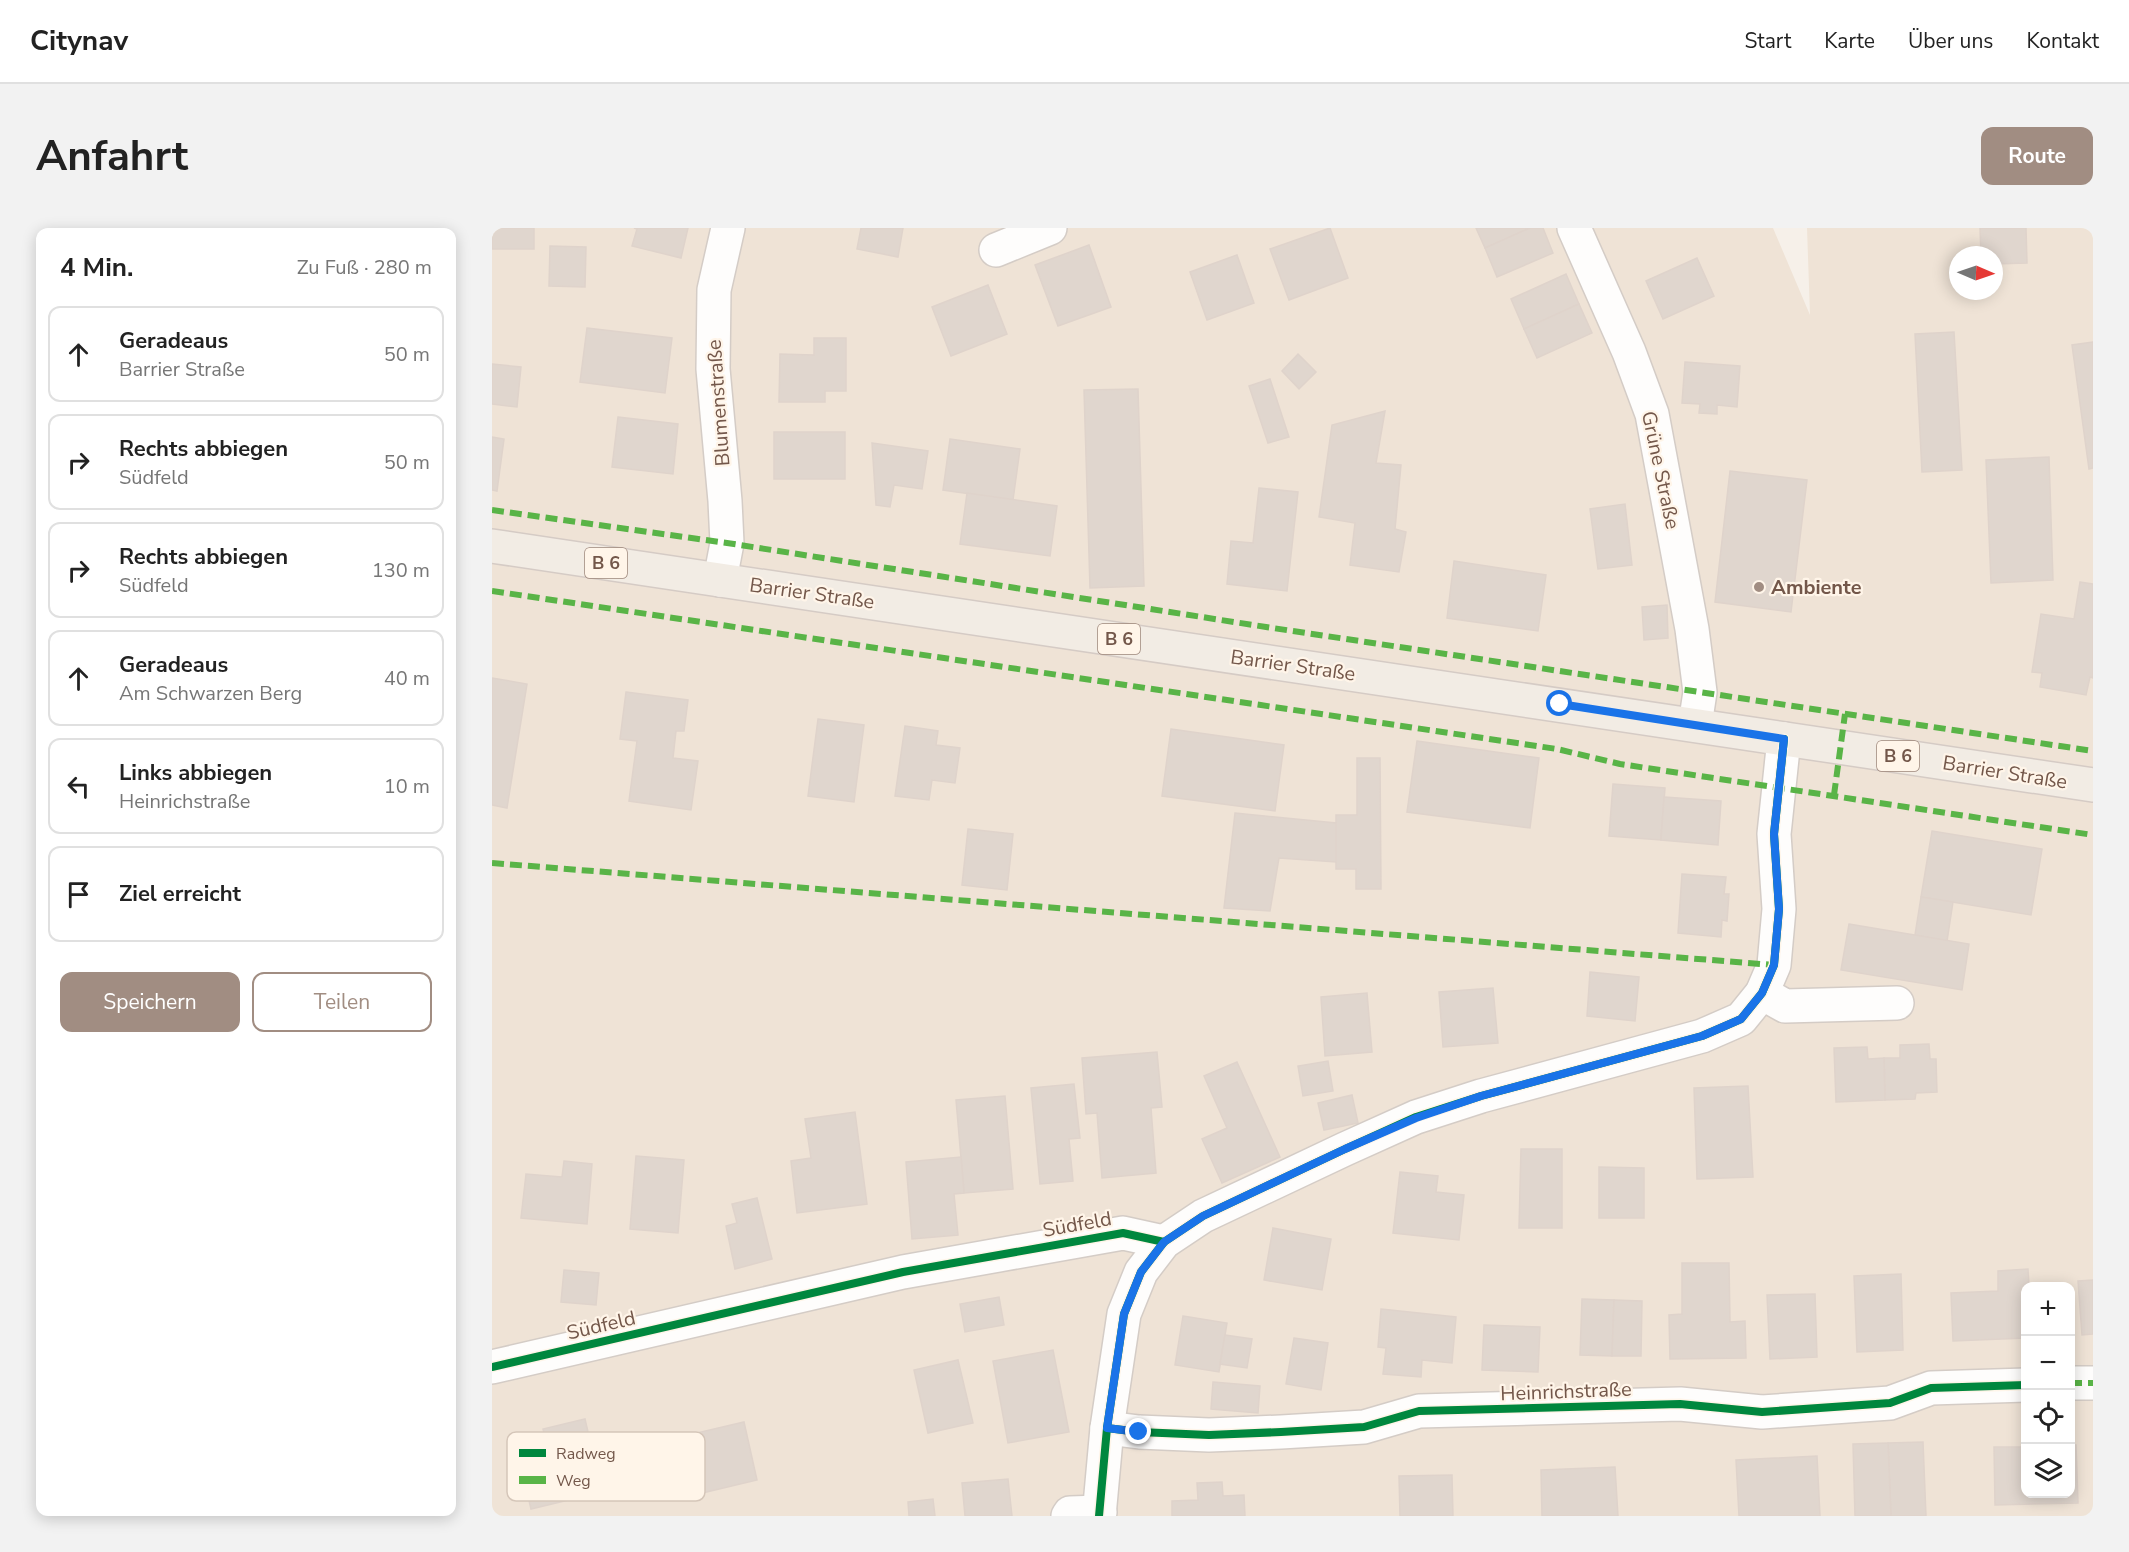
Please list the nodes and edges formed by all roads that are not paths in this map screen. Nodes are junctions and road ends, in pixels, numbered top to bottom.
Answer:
1 (728, 228) edge
2 (1050, 228) edge
3 (1574, 228) edge
4 (996, 250) dead end
5 (492, 546) edge
6 (720, 580) junction
7 (1695, 725) junction
8 (1784, 739) junction
9 (2093, 785) edge
10 (1762, 993) junction
11 (1897, 1003) dead end
12 (1164, 1242) junction
13 (492, 1367) edge
14 (2075, 1383) edge
15 (2093, 1383) edge
16 (2021, 1385) edge
17 (1107, 1428) junction
18 (1089, 1515) edge

1 - 6 street, Blumenstraße
2 - 4 street
3 - 7 street, Grüne Straße
5 - 6 main road, Barrier Straße / B 6
6 - 7 main road, Barrier Straße / B 6
7 - 8 main road, Barrier Straße / B 6
8 - 9 main road, Barrier Straße / B 6
8 - 10 street
10 - 11 street
10 - 12 street
12 - 13 street, Südfeld
12 - 17 street
14 - 15 street
16 - 17 street, Heinrichstraße
17 - 18 street

